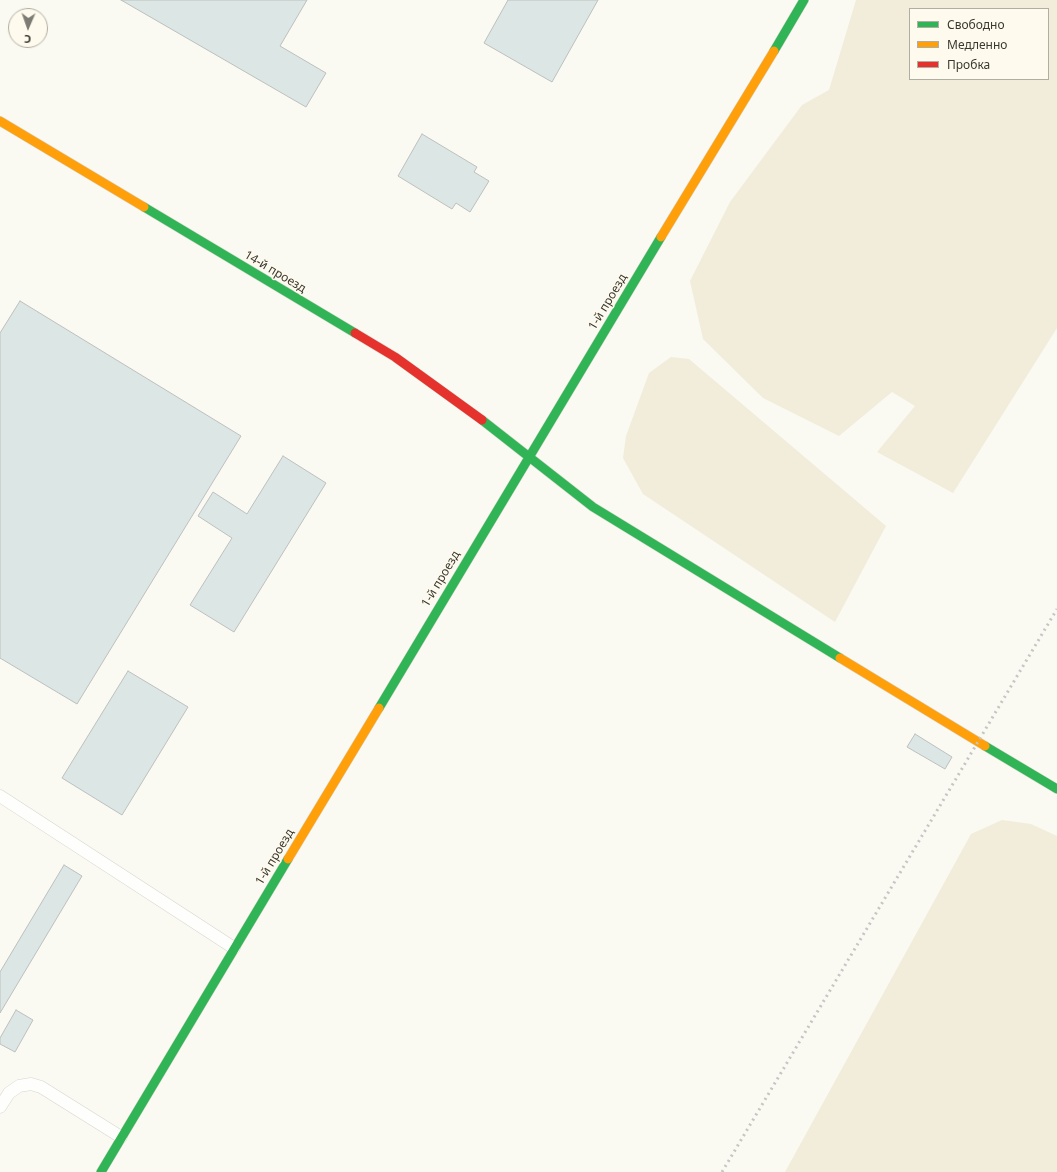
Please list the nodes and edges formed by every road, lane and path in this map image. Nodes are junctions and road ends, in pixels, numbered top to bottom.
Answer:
1 (804, 0) edge
2 (0, 121) edge
3 (529, 456) junction
4 (1057, 789) edge
5 (0, 796) edge
6 (234, 948) junction
7 (0, 1107) edge
8 (122, 1138) junction
9 (101, 1172) edge

1 - 3 street, 1-й проезд
2 - 3 street, 14-й проезд
3 - 4 street, 14-й проезд
3 - 6 street, 1-й проезд
5 - 6 lane
6 - 8 street, 1-й проезд
7 - 8 lane
8 - 9 street, 1-й проезд

